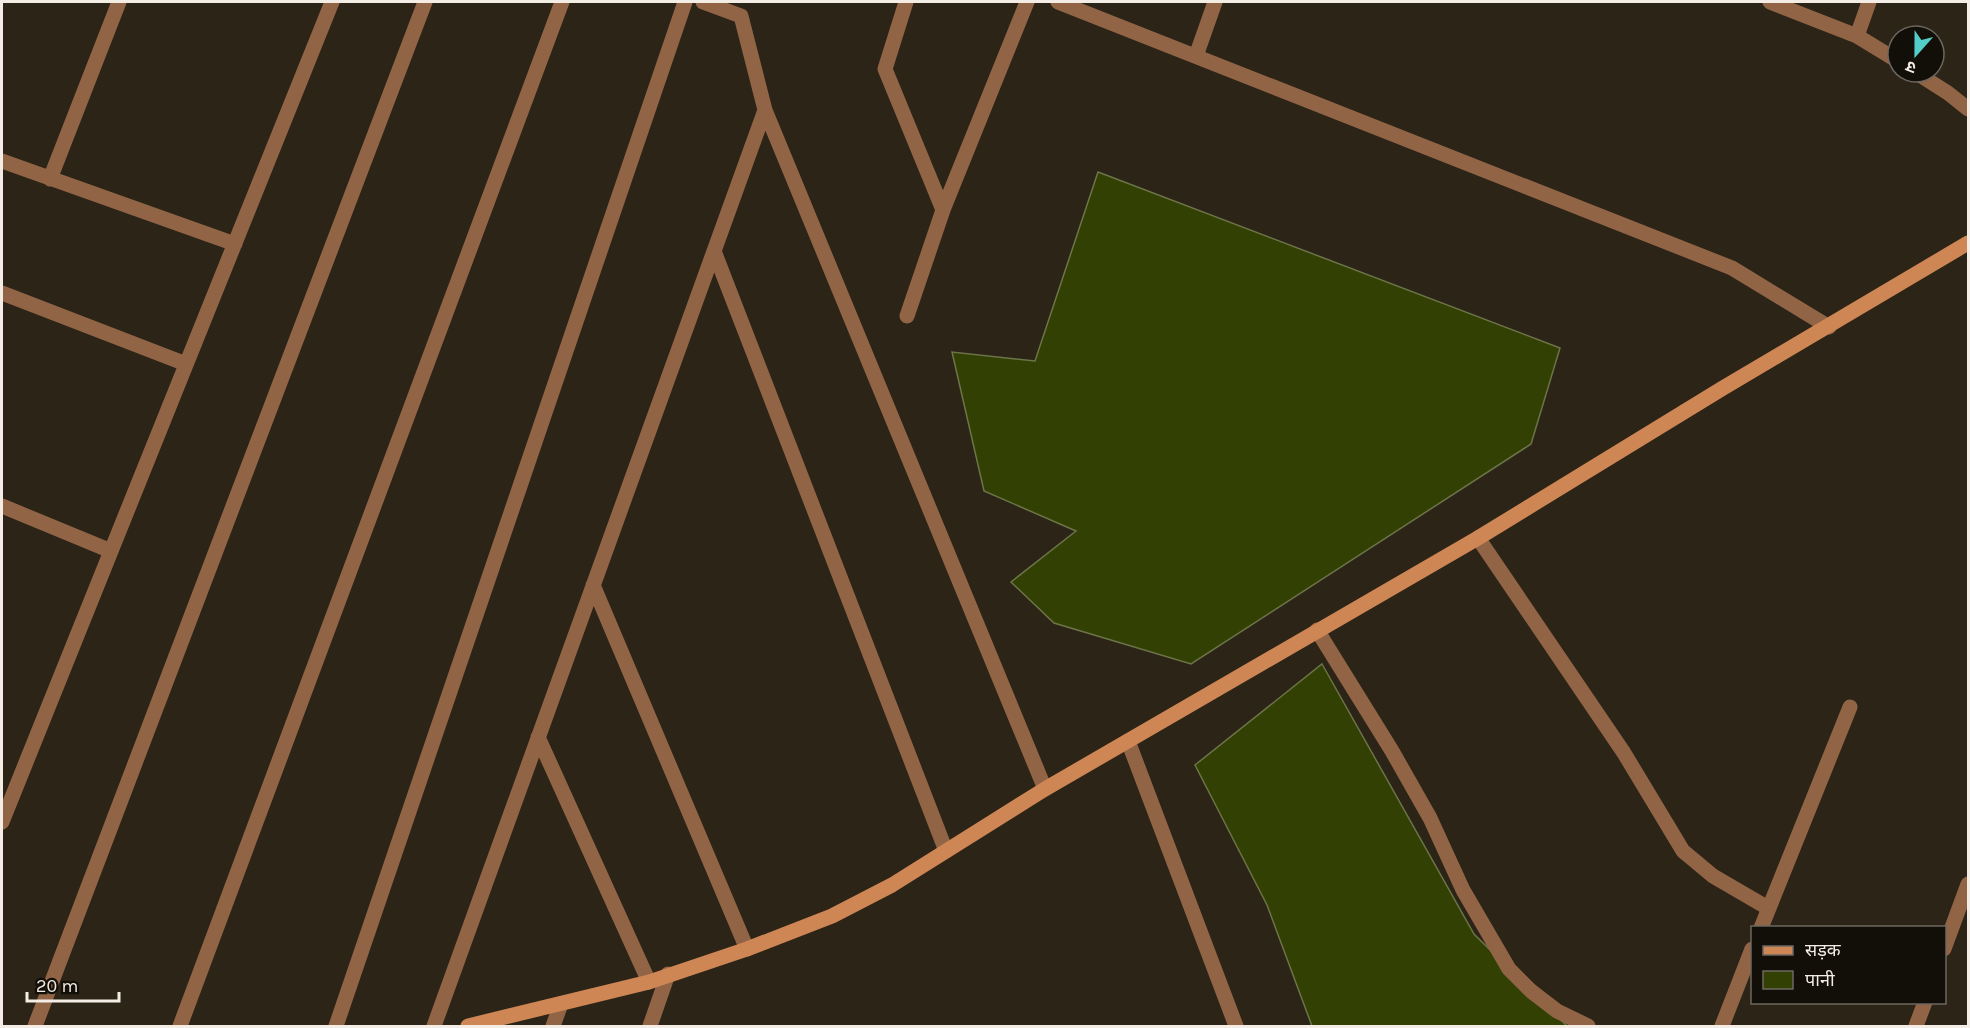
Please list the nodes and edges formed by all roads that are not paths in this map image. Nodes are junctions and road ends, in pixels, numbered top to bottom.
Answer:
1 (119, 2) edge
2 (332, 2) edge
3 (425, 2) edge
4 (562, 2) edge
5 (685, 2) edge
6 (703, 2) edge
7 (906, 2) edge
8 (1027, 2) edge
9 (1058, 2) edge
10 (1215, 2) edge
11 (1770, 2) edge
12 (1869, 2) edge
13 (721, 5) edge
14 (1857, 36) junction
15 (1886, 54) edge
16 (1196, 56) junction
17 (1934, 84) edge
18 (1968, 109) edge
19 (765, 110) junction
20 (2, 161) edge
21 (50, 179) junction
22 (943, 210) junction
23 (1968, 243) edge
24 (235, 244) junction
25 (714, 251) junction
26 (2, 293) edge
27 (907, 316) dead end
28 (1828, 327) junction
29 (186, 364) junction
30 (2, 506) edge
31 (1478, 538) junction
32 (111, 551) junction
33 (593, 585) junction
34 (1317, 630) junction
35 (1850, 707) dead end
36 (538, 737) junction
37 (1128, 741) junction
38 (1045, 789) junction
39 (2, 822) edge
40 (946, 851) junction
41 (1967, 894) edge
42 (1768, 908) junction
43 (1761, 926) edge
44 (1946, 944) edge
45 (747, 949) junction
46 (1751, 953) edge
47 (668, 974) junction
48 (649, 982) junction
49 (561, 1004) junction
50 (1924, 1004) edge
51 (35, 1026) edge
52 (180, 1026) edge
53 (336, 1026) edge
54 (434, 1026) edge
55 (468, 1026) edge
56 (553, 1026) edge
57 (650, 1026) edge
58 (1236, 1026) edge
59 (1588, 1026) edge
60 (1722, 1026) edge
61 (1916, 1026) edge

1 - 21 street
2 - 24 street
3 - 51 street
4 - 52 street
5 - 53 street
6 - 13 street
7 - 22 street
8 - 22 street
9 - 16 street
10 - 16 street
11 - 14 street
12 - 14 street
13 - 19 street
14 - 15 street
16 - 28 street
17 - 18 street
19 - 25 street
19 - 38 street
20 - 21 street
21 - 24 street
22 - 27 street
23 - 28 street
24 - 29 street
25 - 33 street
25 - 40 street
26 - 29 street
28 - 31 street
29 - 32 street
30 - 32 street
31 - 34 street
31 - 42 street
32 - 39 street
33 - 36 street
33 - 45 street
34 - 37 street
34 - 59 street
35 - 42 street
36 - 48 street
36 - 54 street
37 - 38 street
37 - 58 street
38 - 40 street
40 - 45 street
41 - 44 street
42 - 43 street
45 - 47 street
46 - 60 street
47 - 48 street
47 - 57 street
48 - 49 street
49 - 55 street
49 - 56 street
50 - 61 street

